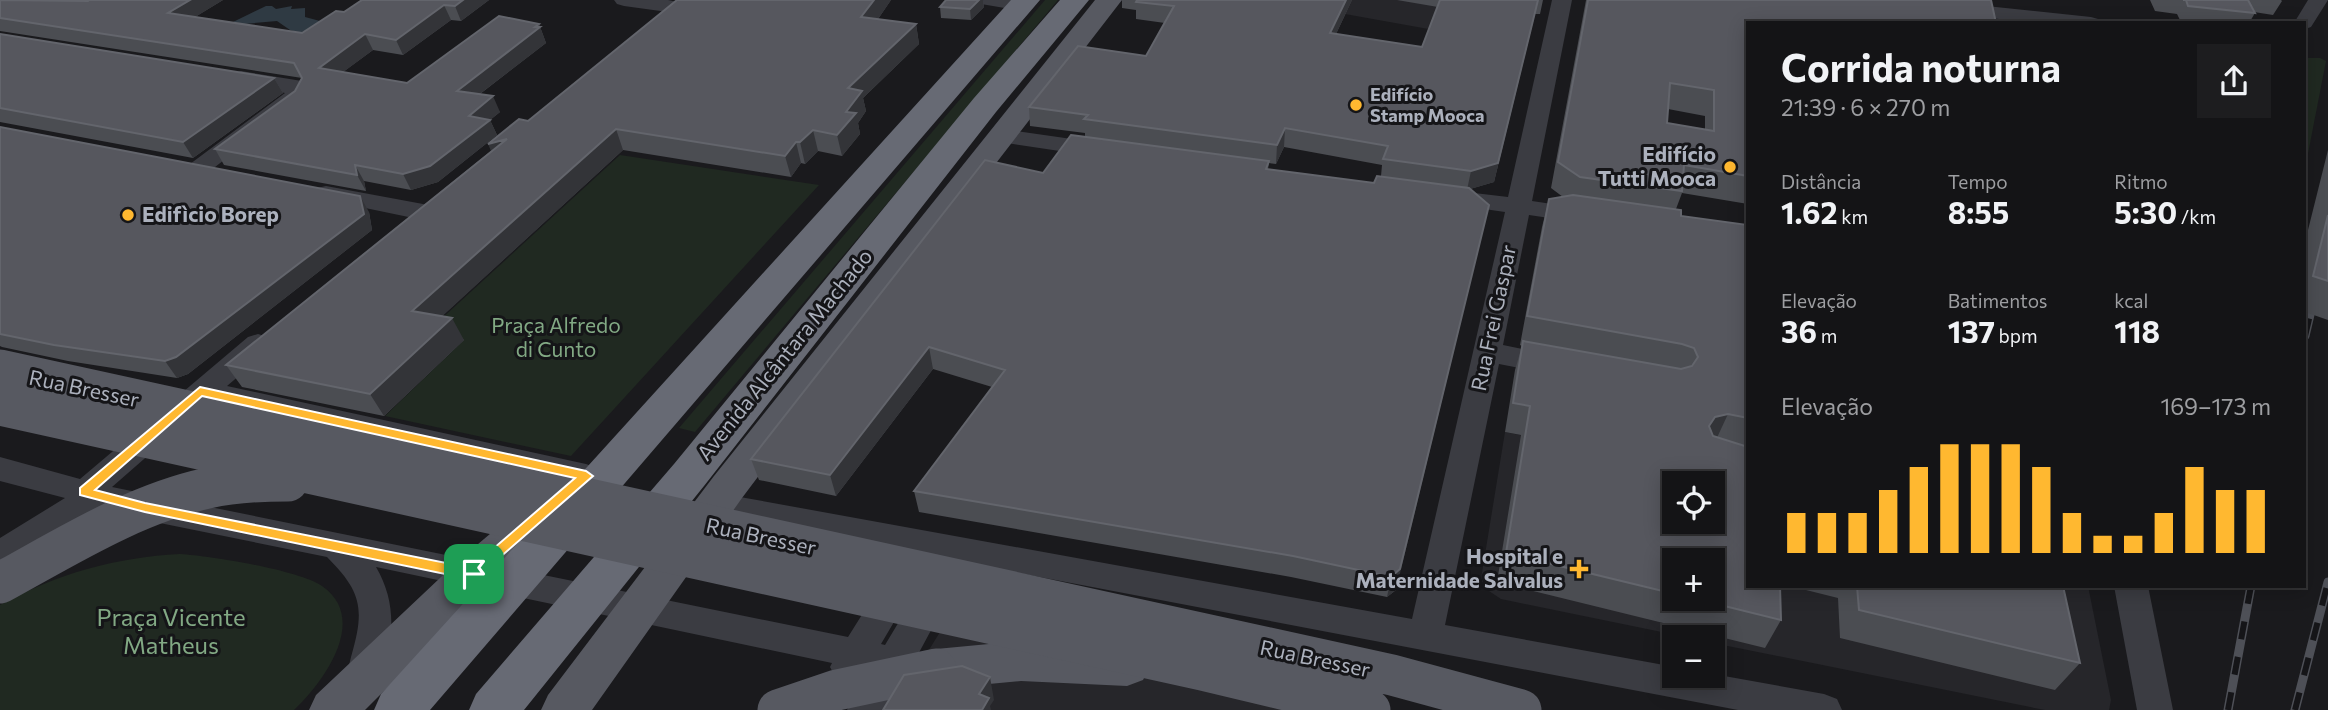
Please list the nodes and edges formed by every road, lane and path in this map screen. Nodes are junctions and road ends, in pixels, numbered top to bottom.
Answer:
1 (624, 0) edge
2 (988, 0) edge
3 (1075, 0) edge
4 (1109, 0) edge
5 (1562, 0) edge
6 (2318, 0) edge
7 (1024, 2) edge
8 (679, 4) edge
9 (1938, 7) edge
10 (2001, 12) edge
11 (2075, 21) edge
12 (2305, 21) edge
13 (653, 25) edge
14 (227, 76) edge
15 (1001, 136) junction
16 (1127, 153) edge
17 (227, 175) edge
18 (306, 190) edge
19 (1422, 194) edge
20 (1517, 206) junction
21 (1606, 218) edge
22 (402, 228) edge
23 (276, 330) edge
24 (1487, 352) junction
25 (1581, 369) edge
26 (0, 370) edge
27 (200, 391) junction
28 (0, 405) edge
29 (653, 425) junction
30 (0, 469) edge
31 (586, 476) junction
32 (355, 483) junction
33 (90, 493) junction
34 (740, 509) dead end
35 (924, 544) junction
36 (339, 548) junction
37 (958, 550) junction
38 (0, 553) edge
39 (494, 578) junction
40 (0, 583) edge
41 (2131, 588) edge
42 (590, 596) junction
43 (641, 608) junction
44 (1425, 636) junction
45 (858, 652) junction
46 (895, 662) junction
47 (1202, 670) junction
48 (347, 696) edge
49 (399, 710) edge
50 (494, 710) edge
51 (565, 710) edge
52 (778, 710) edge
53 (819, 710) edge
54 (865, 710) edge
55 (1370, 710) edge
56 (1521, 710) edge
57 (1824, 710) edge
58 (2155, 710) edge

1 - 8 street
2 - 7 street
3 - 42 highway, Avenida Alcântara Machado
4 - 15 main road, Avenida Alcântara Machado
5 - 20 street, Rua Frei Gaspar
6 - 12 street
7 - 29 highway
8 - 13 street
9 - 10 street
10 - 11 street
14 - 17 street
15 - 16 street
15 - 43 main road, Avenida Alcântara Machado
18 - 22 street
19 - 20 street
20 - 21 street
20 - 24 street, Rua Frei Gaspar
23 - 27 street
24 - 25 street
24 - 44 street, Rua Frei Gaspar
26 - 56 main road, Rua Bresser, bridge
27 - 31 street
27 - 33 street
28 - 32 main road, Rua Bresser, bridge
29 - 31 main road
29 - 39 highway
30 - 33 street
31 - 39 main road
32 - 40 main road, bridge
32 - 47 main road, Rua Bresser, bridge
33 - 36 street
33 - 38 street
34 - 35 street, Rua Bresser
35 - 37 street, Rua Bresser
35 - 45 street
36 - 39 street
36 - 48 street
37 - 44 street, Rua Bresser
37 - 46 street
39 - 42 street
39 - 48 main road
39 - 49 highway
41 - 58 street
42 - 43 street
42 - 50 highway, Avenida Alcântara Machado
43 - 45 street
43 - 51 main road, Avenida Alcântara Machado
44 - 57 street, Rua Bresser
45 - 46 street
45 - 53 street
46 - 54 street
47 - 52 main road, bridge
47 - 55 main road, Rua Bresser, bridge

